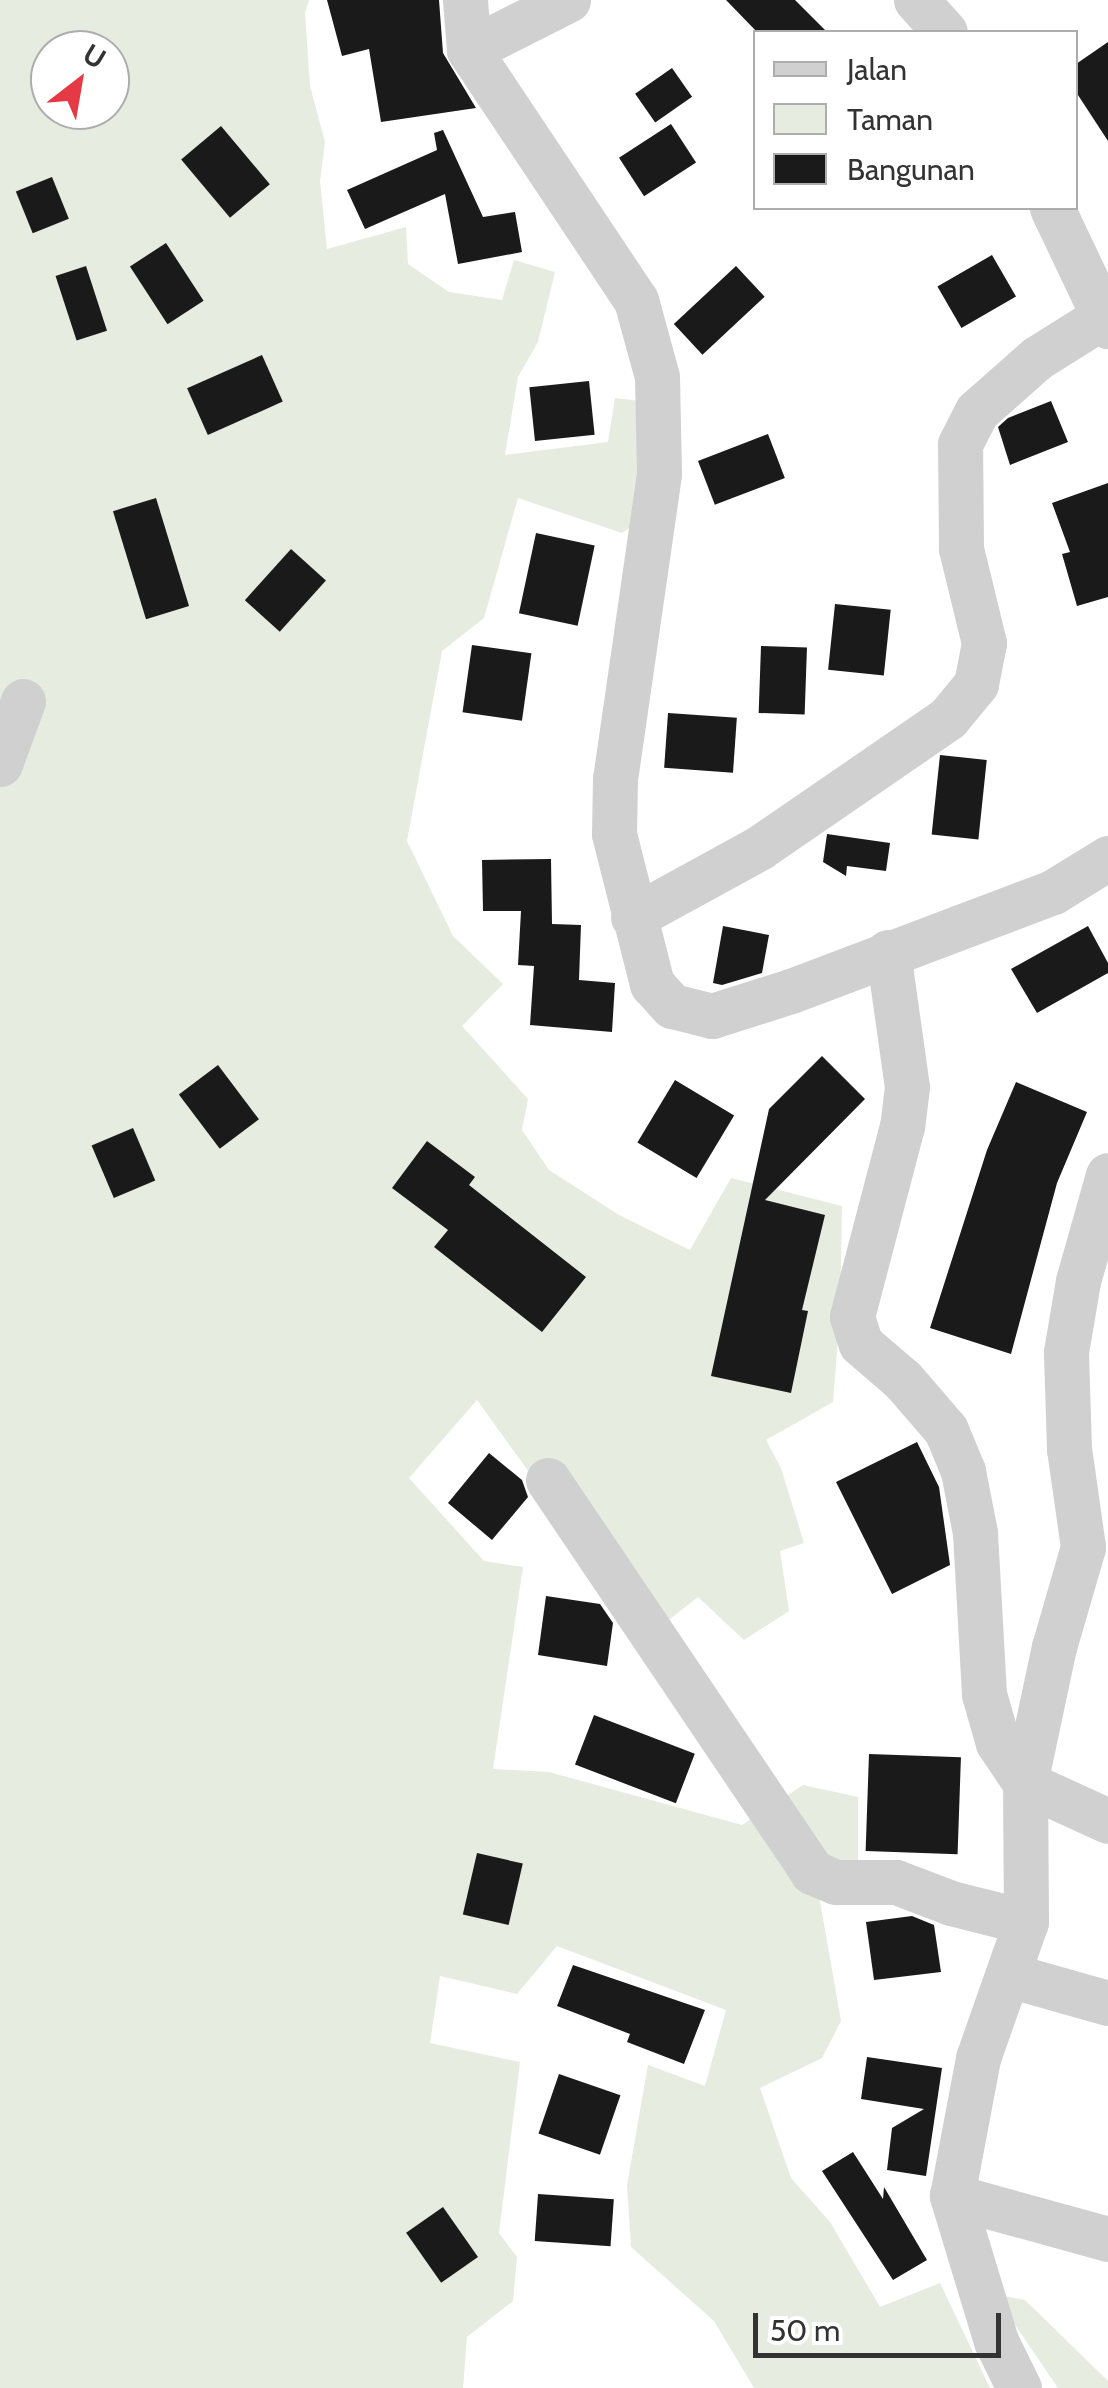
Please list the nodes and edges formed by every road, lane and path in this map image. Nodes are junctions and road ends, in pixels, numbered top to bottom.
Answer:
1 (465, 0) edge
2 (568, 0) edge
3 (916, 0) edge
4 (943, 30) edge
5 (470, 50) junction
6 (1053, 210) edge
7 (1106, 321) edge
8 (23, 701) dead end
9 (0, 764) edge
10 (1108, 858) edge
11 (633, 917) junction
12 (888, 952) junction
13 (1108, 1175) edge
14 (548, 1480) dead end
15 (1025, 1782) junction
16 (1108, 1821) edge
17 (1026, 1922) junction
18 (1010, 1975) junction
19 (1108, 2003) edge
20 (952, 2196) junction
21 (1108, 2239) edge
22 (1019, 2388) edge

1 - 5 street
2 - 5 street
3 - 4 street
5 - 11 street
6 - 7 street
7 - 11 street
8 - 9 street
10 - 12 street
11 - 12 street
12 - 15 street
13 - 15 street
14 - 17 street
15 - 16 street
15 - 17 street
17 - 18 street
18 - 19 street
18 - 20 street
20 - 21 street
20 - 22 street

